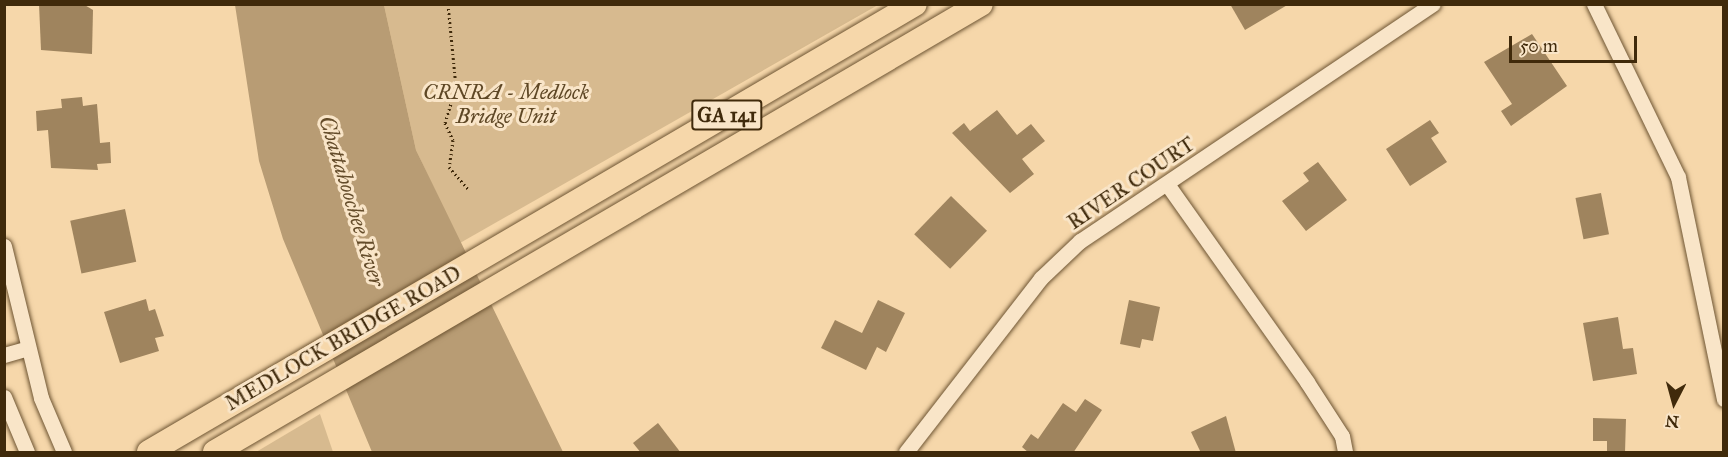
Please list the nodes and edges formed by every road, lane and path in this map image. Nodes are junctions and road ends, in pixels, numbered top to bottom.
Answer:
1 (448, 4) edge
2 (915, 4) edge
3 (981, 4) edge
4 (1433, 4) edge
5 (1594, 4) edge
6 (1167, 184) junction
7 (468, 189) dead end
8 (6, 256) edge
9 (28, 348) junction
10 (4, 355) edge
11 (4, 397) edge
12 (1724, 399) edge
13 (27, 453) edge
14 (64, 453) edge
15 (149, 453) edge
16 (214, 453) edge
17 (906, 453) edge
18 (1345, 453) edge

1 - 7 path
2 - 15 highway, MEDLOCK BRIDGE ROAD / GA 141
3 - 16 highway, MEDLOCK BRIDGE ROAD / GA 141
4 - 6 street, RIVER COURT
5 - 12 street
6 - 17 street, RIVER COURT
6 - 18 street
8 - 9 street
9 - 10 street
9 - 14 street
11 - 13 street

